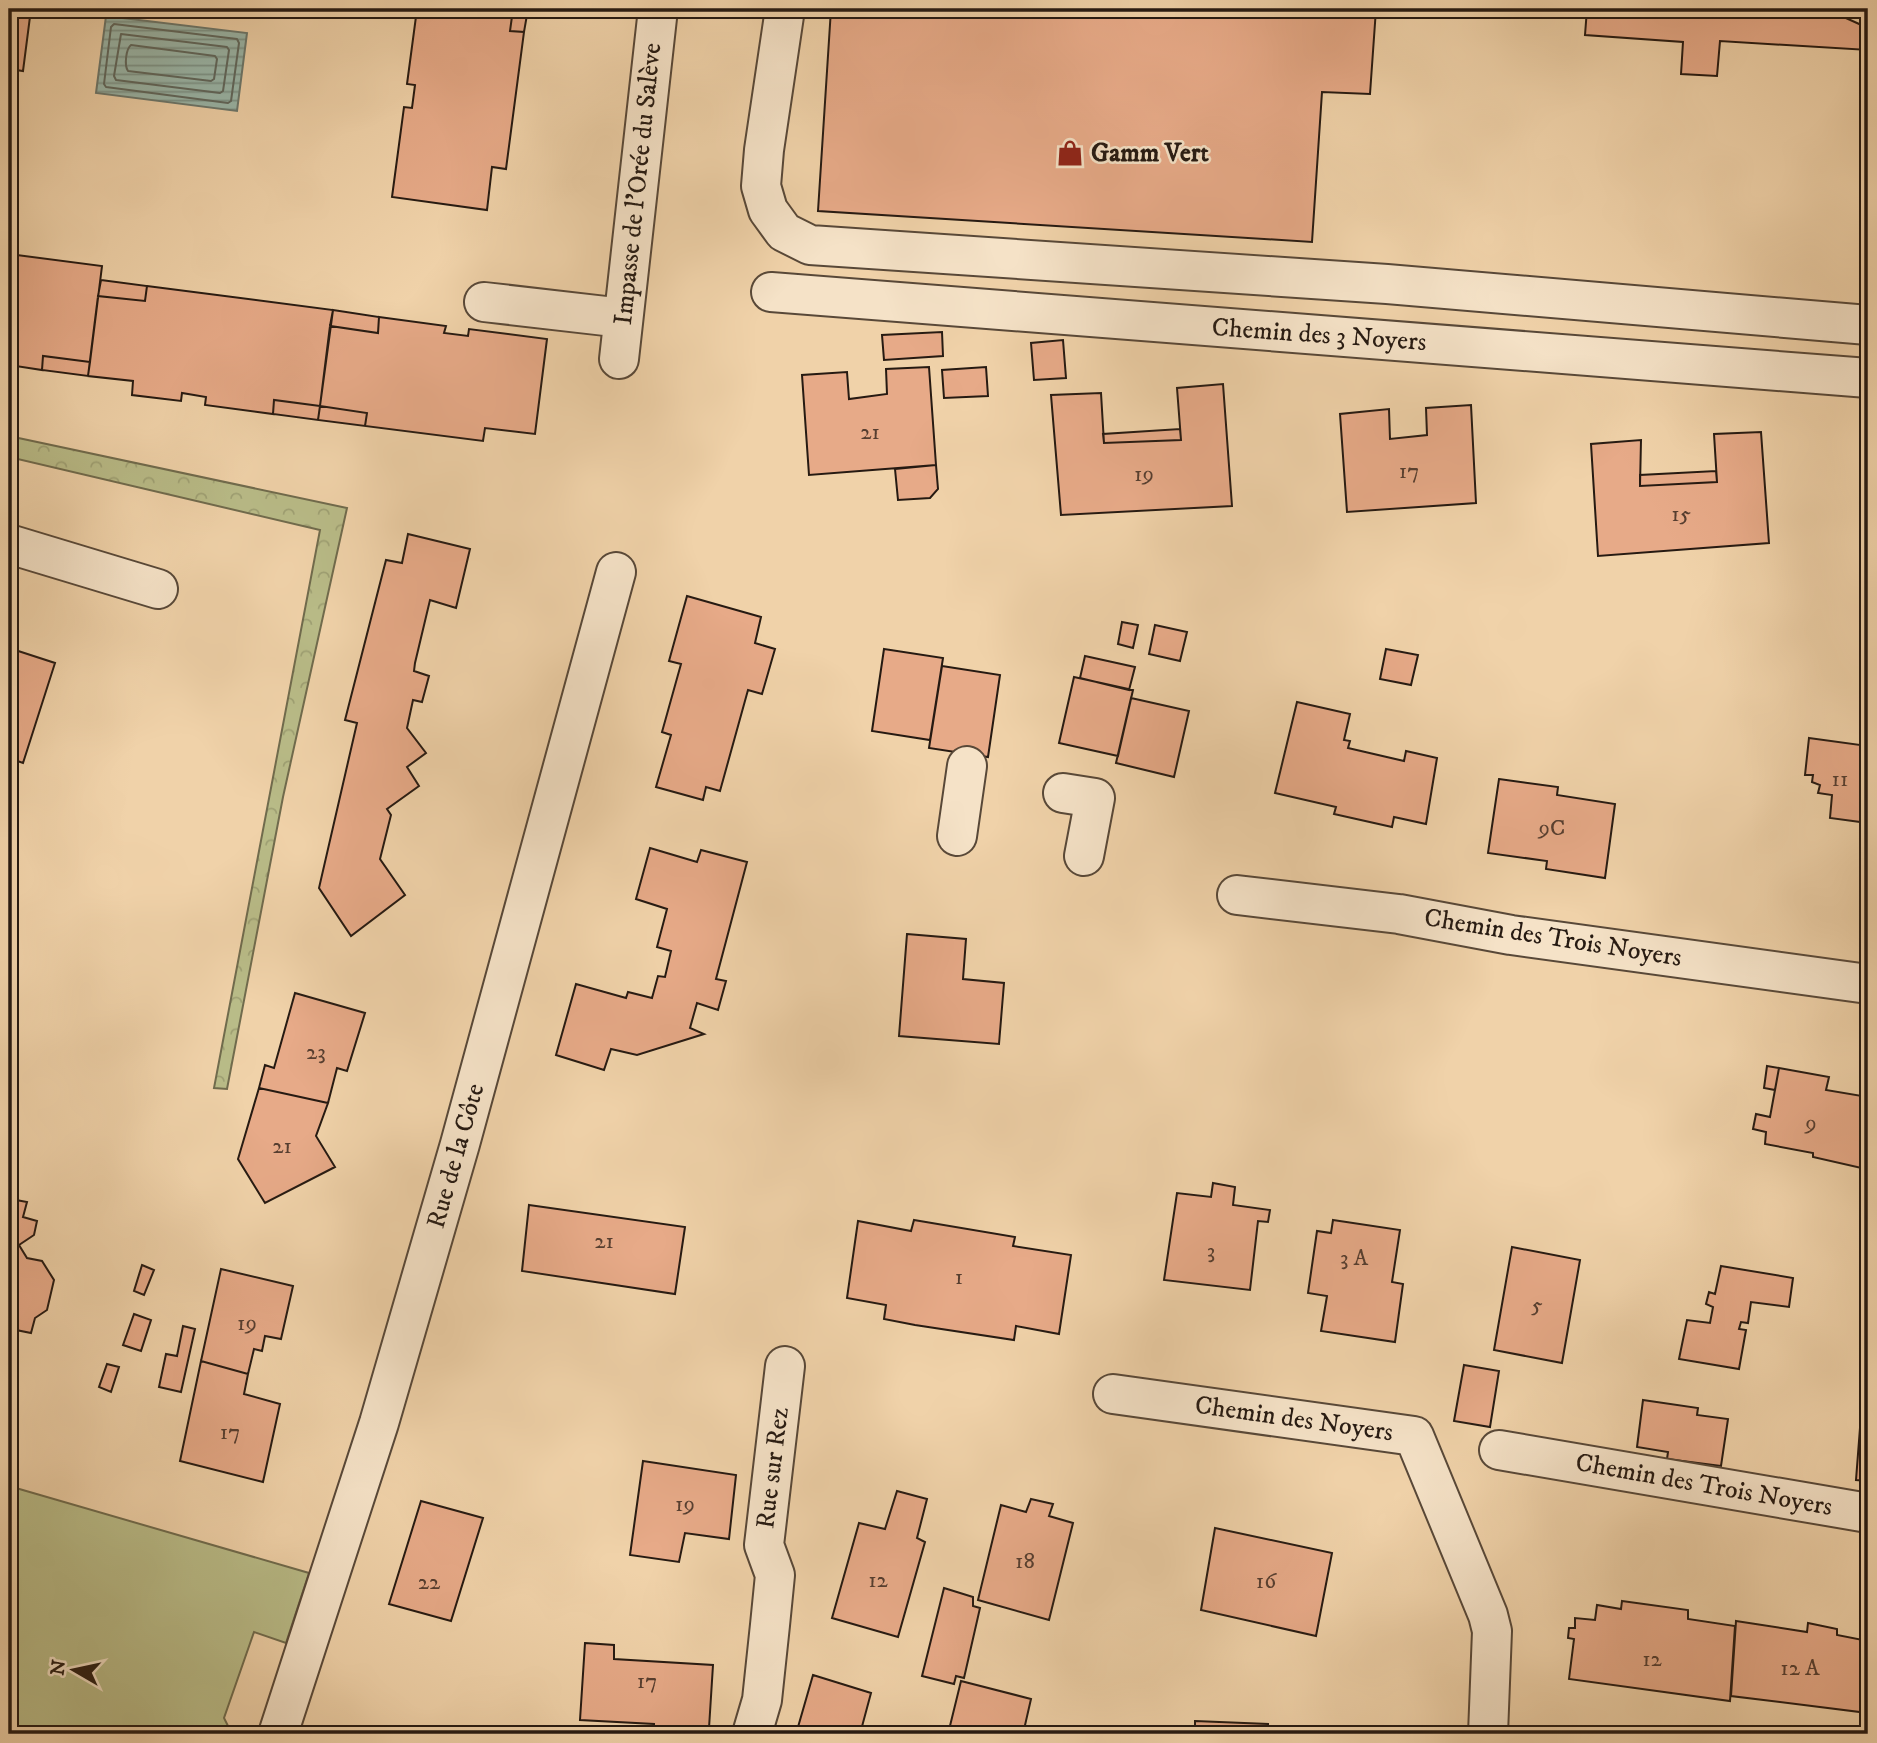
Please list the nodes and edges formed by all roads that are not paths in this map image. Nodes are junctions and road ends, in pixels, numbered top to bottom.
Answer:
1 (658, 9) edge
2 (785, 9) edge
3 (771, 292) dead end
4 (484, 302) dead end
5 (623, 318) junction
6 (1868, 325) edge
7 (619, 359) dead end
8 (1868, 378) edge
9 (9, 544) edge
10 (616, 572) dead end
11 (158, 589) dead end
12 (967, 766) dead end
13 (1063, 793) dead end
14 (957, 836) dead end
15 (1084, 856) dead end
16 (1237, 895) dead end
17 (1868, 984) edge
18 (785, 1366) dead end
19 (1114, 1394) dead end
20 (1499, 1450) dead end
21 (1868, 1513) edge
22 (278, 1734) edge
23 (752, 1734) edge
24 (1488, 1734) edge

1 - 5 street, Impasse de l'Orée du Salève
2 - 6 street
3 - 8 street, Chemin des 3 Noyers
4 - 5 street
5 - 7 street, Impasse de l'Orée du Salève
9 - 11 street
10 - 22 street, Rue de la Côte
12 - 14 street
13 - 15 street
16 - 17 street, Chemin des Trois Noyers
18 - 23 street, Rue sur Rez
19 - 24 street, Chemin des Noyers
20 - 21 street, Chemin des Trois Noyers

